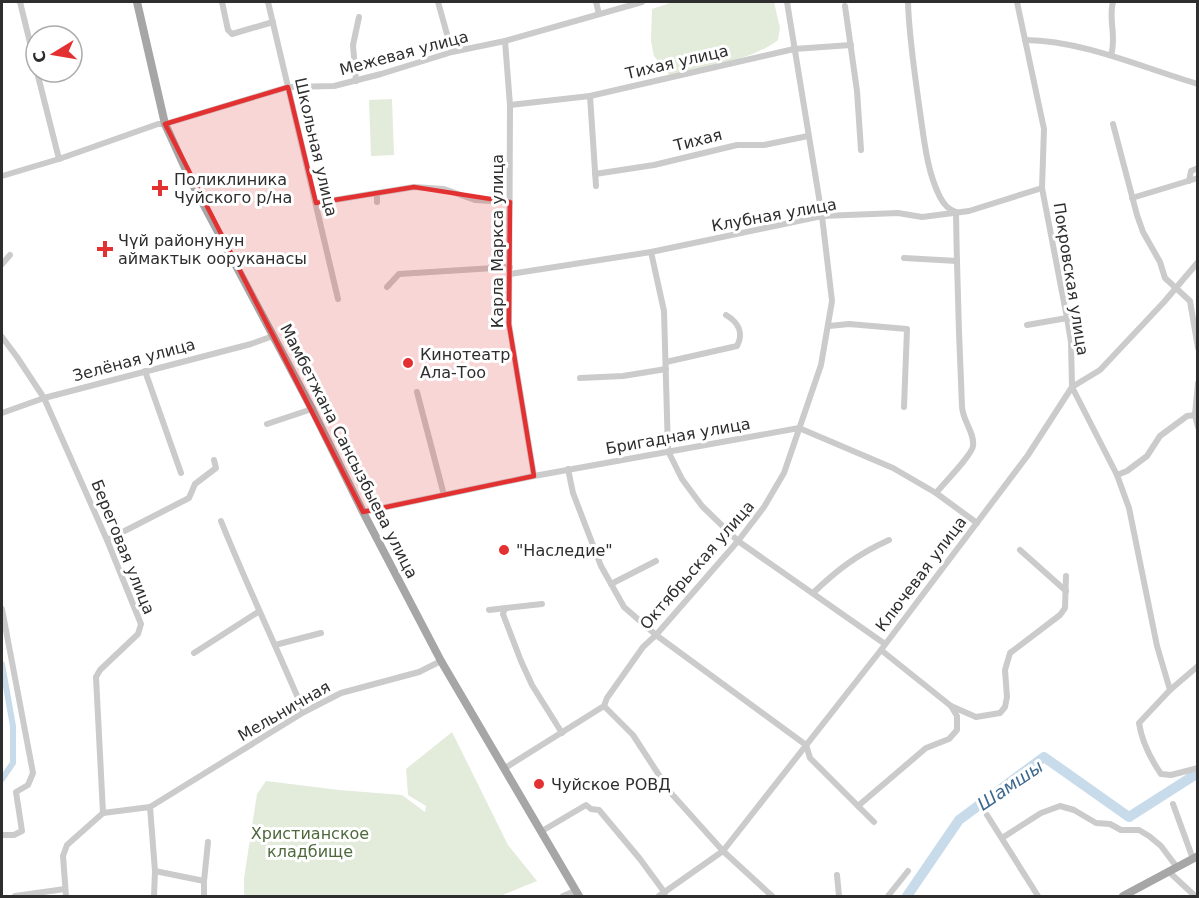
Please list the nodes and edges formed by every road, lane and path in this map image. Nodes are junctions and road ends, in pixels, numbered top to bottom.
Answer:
1 (20, 2) edge
2 (136, 2) edge
3 (222, 2) edge
4 (268, 2) edge
5 (438, 2) edge
6 (596, 2) edge
7 (642, 2) edge
8 (787, 2) edge
9 (908, 2) edge
10 (1017, 2) edge
11 (1113, 2) edge
12 (845, 6) dead end
13 (599, 14) junction
14 (359, 17) dead end
15 (273, 22) junction
16 (25, 24) edge
17 (1025, 40) junction
18 (505, 41) junction
19 (851, 45) junction
20 (794, 49) junction
21 (452, 52) junction
22 (1111, 55) junction
23 (356, 81) junction
24 (40, 84) edge
25 (1197, 84) edge
26 (288, 87) junction
27 (590, 96) junction
28 (510, 105) junction
29 (165, 124) junction
30 (1113, 124) dead end
31 (808, 136) junction
32 (861, 150) dead end
33 (59, 159) junction
34 (1197, 168) edge
35 (595, 174) junction
36 (2, 176) edge
37 (1197, 178) edge
38 (1189, 181) junction
39 (596, 186) dead end
40 (1042, 188) junction
41 (376, 193) junction
42 (1132, 198) junction
43 (376, 202) dead end
44 (510, 202) junction
45 (316, 203) junction
46 (956, 213) junction
47 (822, 216) junction
48 (651, 252) junction
49 (10, 255) dead end
50 (904, 258) dead end
51 (957, 261) junction
52 (1197, 262) edge
53 (2, 264) edge
54 (510, 271) junction
55 (387, 287) dead end
56 (1175, 288) junction
57 (338, 299) dead end
58 (726, 315) dead end
59 (1067, 318) junction
60 (1027, 325) dead end
61 (829, 326) junction
62 (273, 336) junction
63 (2, 338) edge
64 (1197, 348) edge
65 (666, 365) junction
66 (145, 371) junction
67 (580, 378) dead end
68 (1197, 383) edge
69 (1072, 387) junction
70 (417, 392) dead end
71 (44, 398) junction
72 (904, 407) dead end
73 (312, 409) junction
74 (2, 413) edge
75 (1195, 415) junction
76 (267, 424) dead end
77 (1197, 427) edge
78 (799, 428) junction
79 (668, 451) junction
80 (214, 460) dead end
81 (567, 469) junction
82 (181, 473) dead end
83 (1116, 475) junction
84 (534, 476) junction
85 (936, 493) junction
86 (444, 495) junction
87 (363, 512) junction
88 (221, 521) dead end
89 (977, 523) junction
90 (107, 540) junction
91 (889, 540) dead end
92 (738, 541) junction
93 (1020, 550) dead end
94 (656, 561) dead end
95 (1066, 576) dead end
96 (611, 584) junction
97 (1066, 591) junction
98 (813, 593) junction
99 (542, 604) dead end
100 (506, 608) junction
101 (2, 609) edge
102 (489, 610) dead end
103 (258, 612) junction
104 (321, 633) dead end
105 (656, 635) junction
106 (275, 645) junction
107 (883, 647) junction
108 (194, 653) dead end
109 (441, 661) junction
110 (1197, 666) edge
111 (1170, 690) junction
112 (604, 706) junction
113 (954, 708) junction
114 (304, 712) junction
115 (562, 734) junction
116 (806, 745) junction
117 (505, 768) junction
118 (1197, 768) edge
119 (1173, 804) dead end
120 (858, 806) junction
121 (150, 807) junction
122 (103, 813) junction
123 (987, 815) dead end
124 (874, 822) dead end
125 (542, 831) junction
126 (2, 835) edge
127 (1002, 838) junction
128 (208, 842) dead end
129 (723, 851) junction
130 (1195, 857) edge
131 (1172, 868) junction
132 (155, 871) junction
133 (908, 872) dead end
134 (837, 875) dead end
135 (204, 881) junction
136 (65, 893) edge
137 (577, 894) edge
138 (662, 895) edge
139 (15, 897) edge
140 (154, 897) edge
141 (204, 897) edge
142 (563, 897) edge
143 (772, 897) edge
144 (839, 897) edge
145 (888, 897) edge
146 (1038, 897) edge
147 (1123, 897) edge
148 (1195, 897) edge

1 - 16 street
2 - 29 main road, Мамбетжана Сансызбыева улица
3 - 15 street
4 - 15 street, Школьная улица
5 - 21 street
6 - 13 street
7 - 13 street, Межевая улица
8 - 20 street, Октябрьская улица
9 - 46 street
10 - 17 street, Покровская улица
11 - 22 street
12 - 19 street
13 - 18 street, Межевая улица
14 - 23 street
15 - 26 street, Школьная улица
17 - 22 street
17 - 40 street, Покровская улица
18 - 21 street, Межевая улица
18 - 28 street, Карла Маркса улица
19 - 20 street, Тихая улица
19 - 32 street
20 - 27 street, Тихая улица
20 - 31 street, Октябрьская улица
21 - 23 street, Межевая улица
22 - 25 street
23 - 26 street, Межевая улица
24 - 33 street
26 - 29 street, Межевая улица
26 - 45 street, Школьная улица
27 - 28 street, Тихая улица
27 - 35 street
28 - 44 street, Карла Маркса улица
29 - 33 street, Межевая улица
29 - 62 main road, Мамбетжана Сансызбыева улица
30 - 42 street
31 - 35 street, Тихая
31 - 47 street, Октябрьская улица
33 - 36 street, Межевая улица
34 - 38 street
35 - 39 street
37 - 38 street
38 - 42 street
40 - 46 street, Клубная улица
40 - 59 street, Покровская улица
41 - 43 street
41 - 44 street
41 - 45 street
42 - 56 street
44 - 54 street, Карла Маркса улица
45 - 57 street, Школьная улица
46 - 47 street, Клубная улица
46 - 51 street
47 - 48 street, Клубная улица
47 - 61 street, Октябрьская улица
48 - 54 street, Клубная улица
48 - 65 street
49 - 53 street
50 - 51 street
51 - 85 street
52 - 56 street, Ключевая улица
54 - 55 street, Клубная улица
54 - 84 street, Карла Маркса улица
56 - 64 street
56 - 69 street, Ключевая улица
58 - 65 street
59 - 60 street
59 - 69 street, Покровская улица
61 - 72 street
61 - 78 street, Октябрьская улица
62 - 66 street, Зелёная улица
62 - 73 main road, Мамбетжана Сансызбыева улица
63 - 71 street, Береговая улица
65 - 67 street
65 - 79 street
66 - 71 street, Зелёная улица
66 - 82 street
68 - 75 street
69 - 83 street, Покровская улица
69 - 89 street, Ключевая улица
70 - 86 street
71 - 74 street, Зелёная улица
71 - 90 street, Береговая улица
73 - 76 street
73 - 87 main road, Мамбетжана Сансызбыева улица
75 - 77 street
75 - 83 street
78 - 79 street, Бригадная улица
78 - 85 street
78 - 92 street, Октябрьская улица
79 - 81 street, Бригадная улица
79 - 92 street
80 - 90 street
81 - 84 street, Бригадная улица
81 - 96 street
83 - 111 street, Покровская улица
84 - 86 street, Бригадная улица
85 - 89 street
86 - 87 street, Бригадная улица
87 - 109 main road, Мамбетжана Сансызбыева улица
88 - 103 street
89 - 107 street, Ключевая улица
90 - 122 street, Береговая улица
91 - 98 street
92 - 98 street
92 - 105 street, Октябрьская улица
93 - 97 street
94 - 96 street
95 - 97 street
96 - 105 street
97 - 113 street
98 - 107 street
99 - 100 street
100 - 102 street
100 - 115 street
101 - 126 street
103 - 106 street
103 - 108 street
104 - 106 street
105 - 112 street, Октябрьская улица
105 - 116 street
106 - 114 street
107 - 113 street
107 - 116 street, Ключевая улица
109 - 114 street, Мельничная
109 - 117 main road, Мамбетжана Сансызбыева улица
110 - 111 street
111 - 118 street
112 - 115 street, Октябрьская улица
112 - 129 street
113 - 120 street
114 - 121 street, Мельничная
115 - 117 street, Октябрьская улица
116 - 120 street
116 - 129 street, Ключевая улица
117 - 125 main road, Мамбетжана Сансызбыева улица
119 - 130 street
120 - 124 street
121 - 122 street, Мельничная
121 - 132 street
122 - 136 street
123 - 127 street
125 - 137 main road, Мамбетжана Сансызбыева улица
125 - 138 street
127 - 131 street
127 - 146 street
128 - 135 street
129 - 138 street, Ключевая улица
129 - 143 street
130 - 131 main road
131 - 147 main road
131 - 148 street
132 - 135 street
132 - 140 street
133 - 145 street
134 - 144 street
135 - 141 street
136 - 139 street
137 - 142 street

